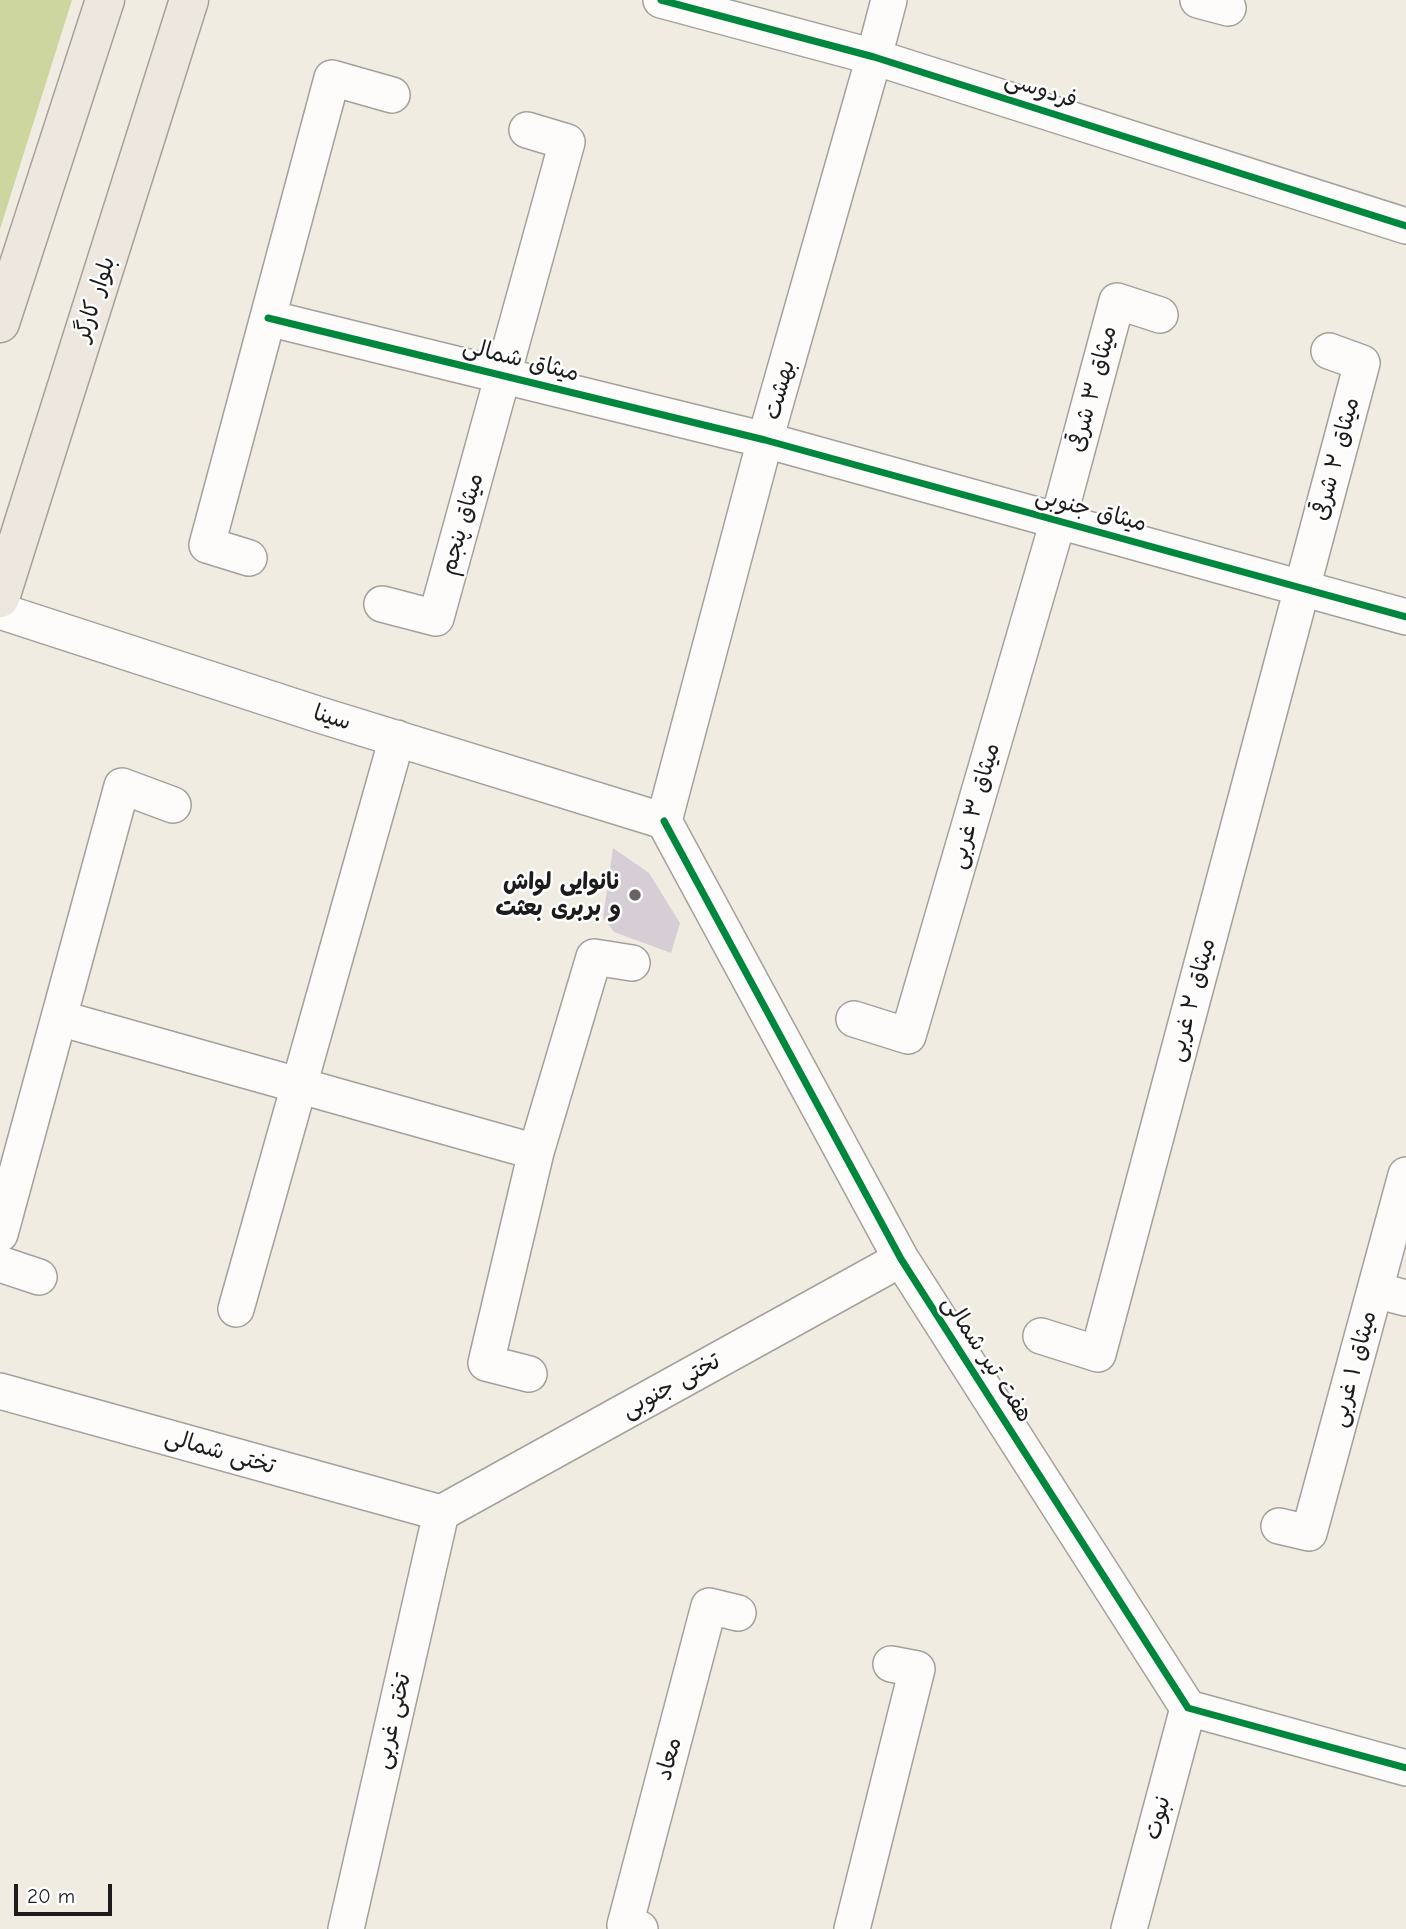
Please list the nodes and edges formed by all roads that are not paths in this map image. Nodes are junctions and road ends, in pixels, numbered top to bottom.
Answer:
1 (105, 0) edge
2 (190, 0) edge
3 (661, 0) edge
4 (889, 0) edge
5 (874, 57) junction
6 (392, 95) dead end
7 (527, 130) dead end
8 (1406, 226) edge
9 (1160, 315) dead end
10 (268, 318) junction
11 (0, 323) edge
12 (1329, 351) dead end
13 (503, 376) junction
14 (765, 440) junction
15 (1058, 521) junction
16 (249, 558) dead end
17 (1302, 589) junction
18 (0, 598) edge
19 (382, 604) dead end
20 (0, 611) edge
21 (1406, 617) edge
22 (397, 738) junction
23 (173, 804) dead end
24 (664, 821) junction
25 (632, 963) dead end
26 (59, 1018) junction
27 (854, 1019) dead end
28 (300, 1086) junction
29 (536, 1152) junction
30 (1406, 1175) edge
31 (0, 1234) edge
32 (901, 1259) junction
33 (0, 1264) edge
34 (39, 1278) dead end
35 (1390, 1294) edge
36 (236, 1309) dead end
37 (1041, 1336) dead end
38 (528, 1374) dead end
39 (0, 1391) edge
40 (441, 1513) junction
41 (1279, 1526) dead end
42 (738, 1613) dead end
43 (891, 1664) dead end
44 (1188, 1707) junction
45 (1406, 1768) edge
46 (630, 1928) edge
47 (346, 1929) edge
48 (852, 1929) edge
49 (1129, 1929) edge

1 - 11 main road
2 - 18 main road, بلوار کارگر
3 - 5 street, فردوسی
4 - 5 street, بهشت
5 - 8 street, فردوسی
5 - 14 street, بهشت
6 - 10 street
7 - 13 street
9 - 15 street, میثاق ۳ شرقی
10 - 13 street, میثاق شمالی
10 - 16 street
12 - 17 street, میثاق ۲ شرقی
13 - 14 street, میثاق شمالی
13 - 19 street, میثاق پنجم
14 - 15 street, میثاق جنوبی
14 - 24 street, بهشت
15 - 17 street, میثاق جنوبی
15 - 27 street, میثاق ۳ غربی
17 - 21 street, میثاق جنوبی
17 - 37 street, میثاق ۲ غربی
20 - 22 street, سینا
22 - 24 street, سینا
22 - 28 street
23 - 26 street
24 - 32 street, هفت تیر شمالی
25 - 29 street
26 - 28 street
26 - 31 street
28 - 29 street
28 - 36 street
29 - 38 street
30 - 35 street, میثاق ۱ غربی
32 - 40 street, تختی جنوبی
32 - 44 street, هفت تیر شمالی
33 - 34 street
35 - 41 street, میثاق ۱ غربی
39 - 40 street, تختی شمالی
40 - 47 street, تختی غربی
42 - 46 street, معاد
43 - 48 street
44 - 45 street
44 - 49 street, نبوت

